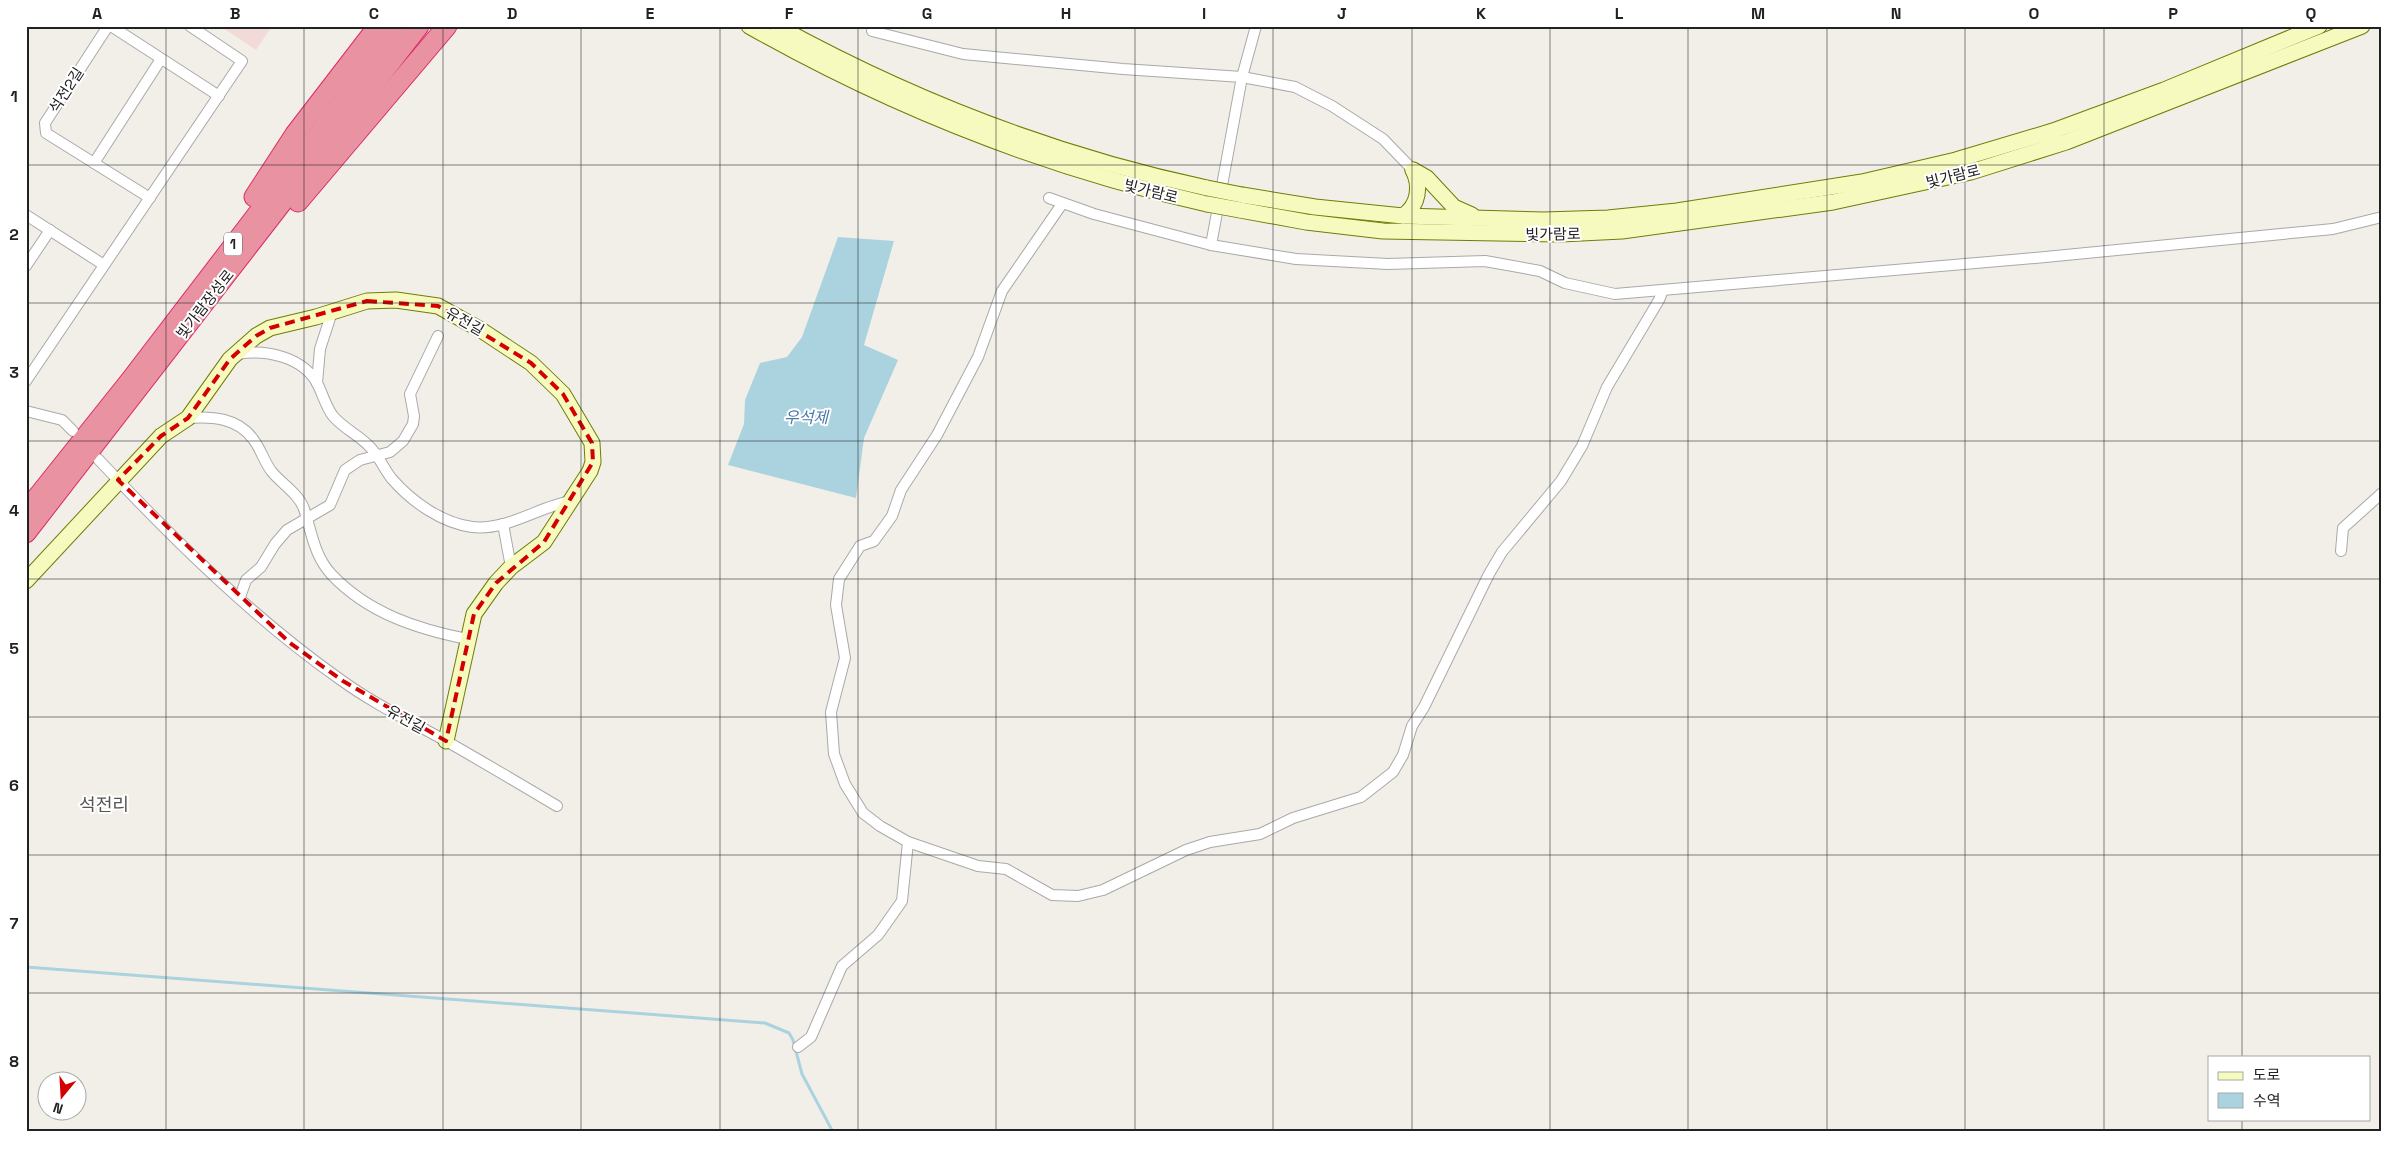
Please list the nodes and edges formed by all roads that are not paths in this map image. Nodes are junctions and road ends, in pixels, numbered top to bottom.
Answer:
1 (109, 26) edge
2 (190, 26) edge
3 (378, 26) edge
4 (401, 26) edge
5 (419, 26) edge
6 (447, 26) edge
7 (749, 26) edge
8 (776, 26) edge
9 (1256, 26) edge
10 (2319, 26) edge
11 (2362, 26) edge
12 (872, 31) dead end
13 (161, 59) junction
14 (1242, 77) junction
15 (219, 96) junction
16 (94, 163) junction
17 (1413, 170) junction
18 (150, 198) junction
19 (1049, 198) dead end
20 (1241, 202) junction
21 (1062, 204) junction
22 (26, 214) edge
23 (1404, 216) junction
24 (1478, 217) junction
25 (2382, 217) edge
26 (50, 230) junction
27 (1211, 244) junction
28 (104, 265) junction
29 (26, 266) edge
30 (1663, 290) junction
31 (332, 312) junction
32 (438, 336) dead end
33 (238, 354) junction
34 (30, 366) edge
35 (26, 381) edge
36 (146, 381) junction
37 (317, 384) junction
38 (26, 412) edge
39 (188, 418) junction
40 (73, 432) dead end
41 (378, 456) junction
42 (98, 459) dead end
43 (118, 480) junction
44 (2382, 493) edge
45 (26, 497) edge
46 (571, 501) junction
47 (26, 511) edge
48 (306, 518) junction
49 (503, 524) junction
50 (26, 533) edge
51 (2341, 551) dead end
52 (511, 567) junction
53 (26, 580) edge
54 (240, 597) junction
55 (467, 639) junction
56 (446, 741) junction
57 (557, 806) dead end
58 (908, 842) junction
59 (798, 1047) dead end

1 - 13 street, 석전2길
1 - 16 street, 석전2길
2 - 15 street
3 - 45 highway
4 - 47 highway, 빛가람장성로 / 1
5 - 36 highway, 빛가람장성로 / 1
6 - 36 highway
7 - 20 main road, 빛가람로, bridge
8 - 20 main road, 빛가람로, bridge
9 - 14 street
10 - 24 main road, 빛가람로
11 - 20 main road, 빛가람로
12 - 14 street
13 - 15 street, 석전2길
13 - 16 street
14 - 17 street
14 - 27 street
15 - 18 street
16 - 18 street, 석전2길
17 - 23 main road
17 - 24 main road
18 - 28 street
19 - 21 street
20 - 23 main road, 빛가람로
21 - 27 street
21 - 58 street
22 - 26 street
23 - 24 main road, 빛가람로
25 - 30 street
26 - 28 street
26 - 29 street
27 - 30 street
28 - 34 street
30 - 58 street
31 - 33 main road, 유전길
31 - 37 street
31 - 46 main road, 유전길
32 - 41 street
33 - 37 street
33 - 39 main road, 유전길
34 - 35 street
36 - 50 highway, 빛가람장성로 / 1
37 - 41 street
38 - 40 street
39 - 43 main road, 유전길
39 - 48 street
41 - 48 street
41 - 49 street
42 - 43 street
43 - 53 main road, 유전길
43 - 54 street, 유전길
44 - 51 street
46 - 49 street
46 - 52 main road, 유전길
48 - 54 street
48 - 55 street
49 - 52 street
52 - 55 main road, 유전길
54 - 56 street, 유전길
55 - 56 main road, 유전길
56 - 57 street, 유전길
58 - 59 street

